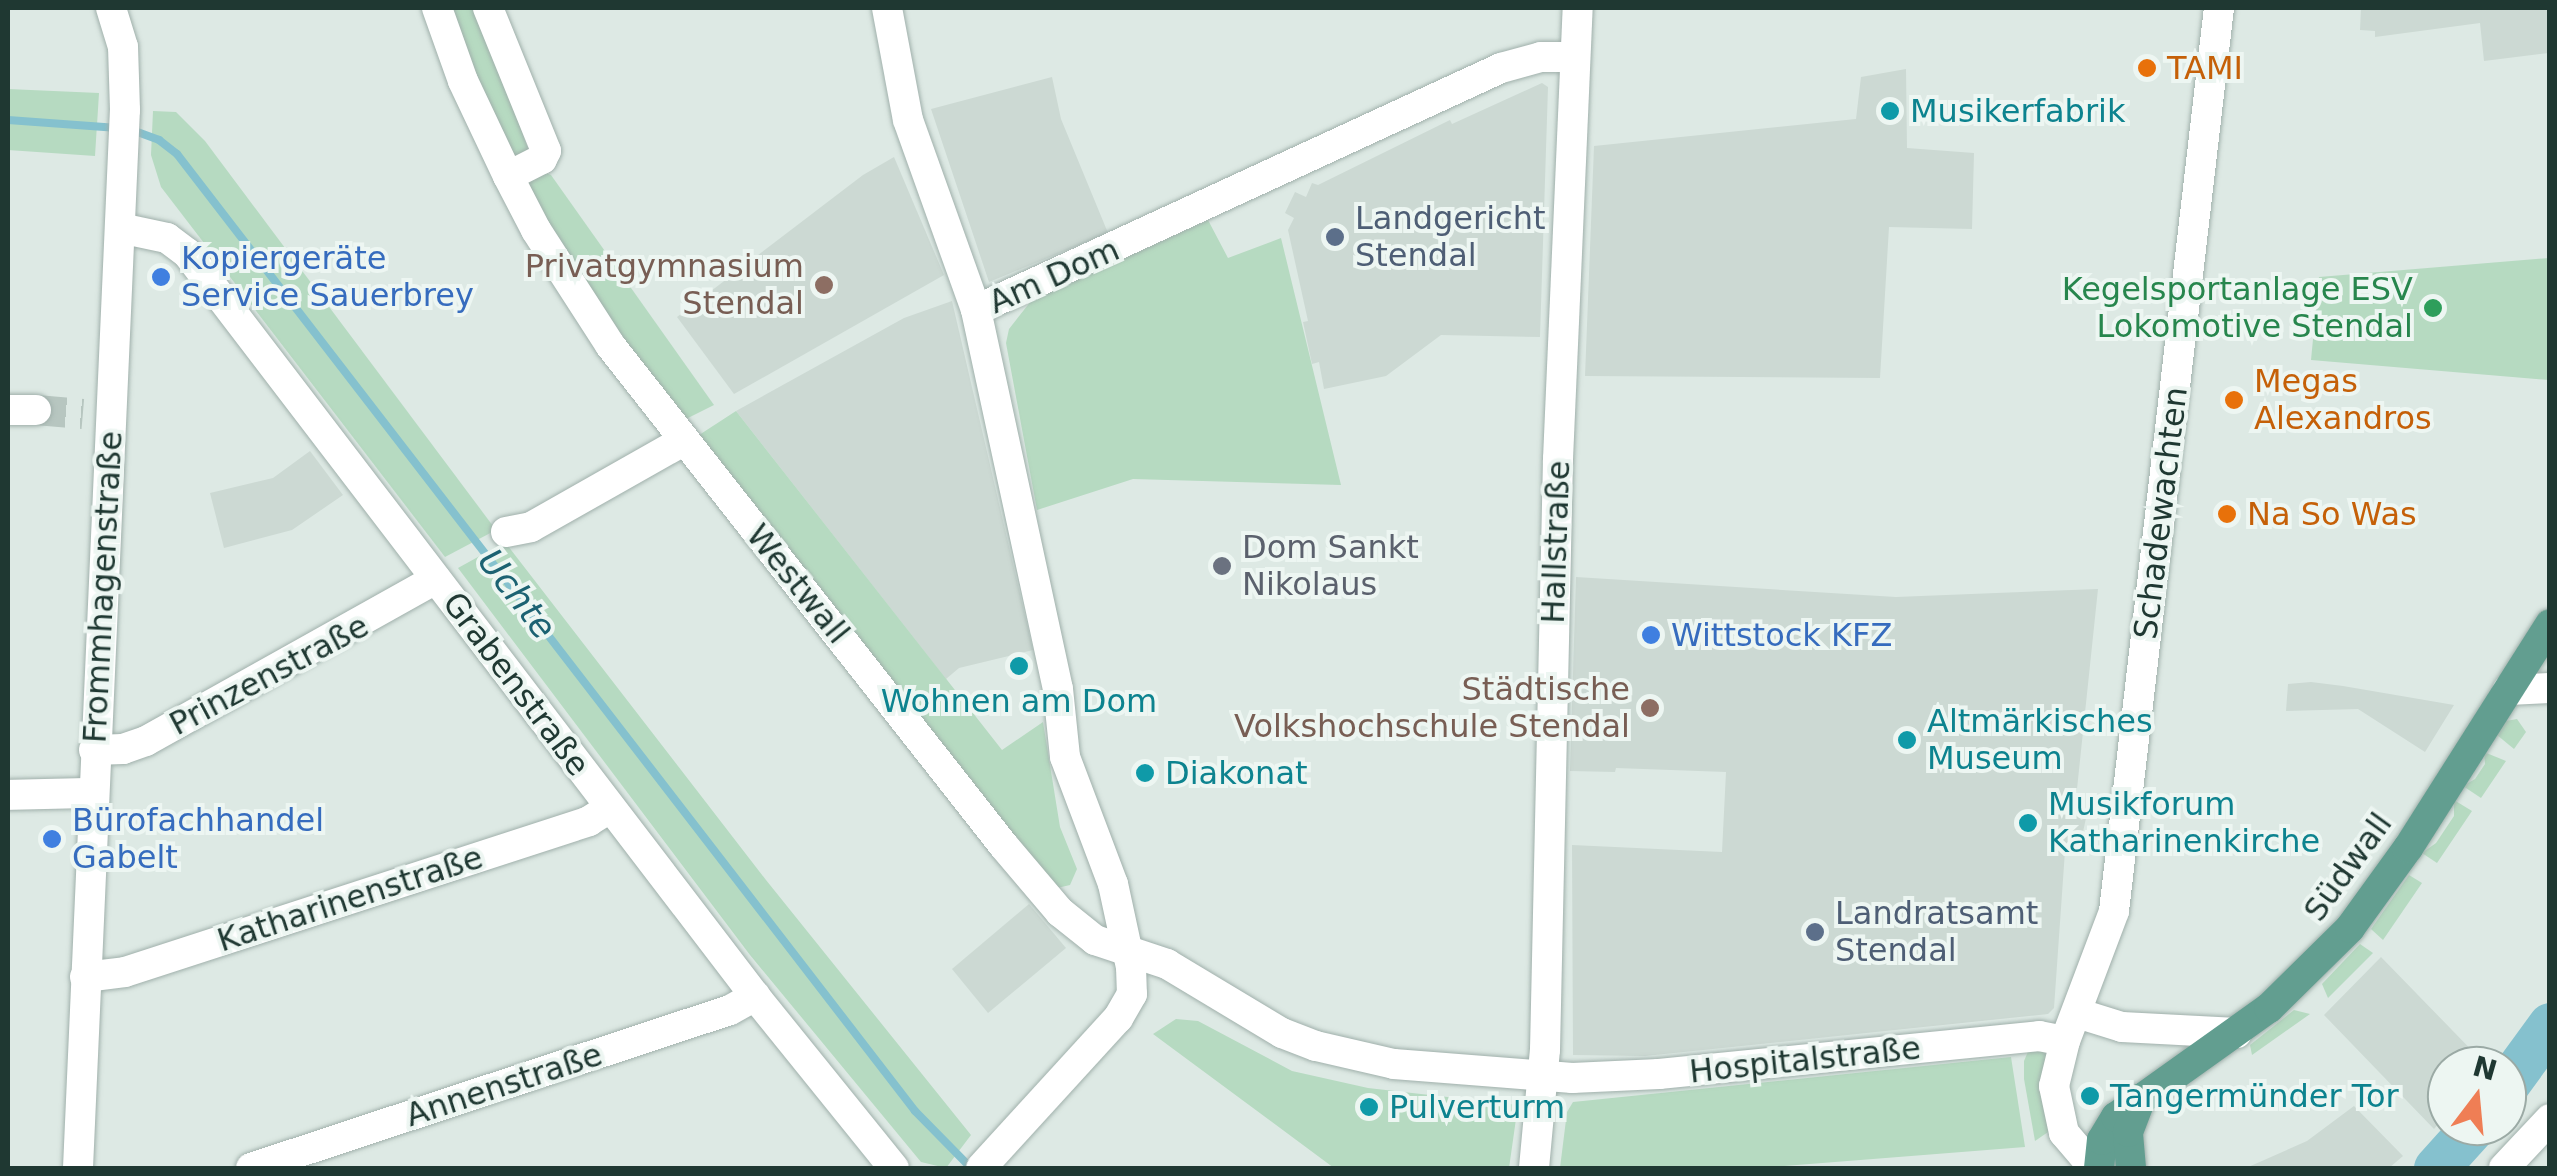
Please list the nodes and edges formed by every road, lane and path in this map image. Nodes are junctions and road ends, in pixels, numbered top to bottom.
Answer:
1 (111, 8) edge
2 (437, 8) edge
3 (488, 8) edge
4 (887, 8) edge
5 (1578, 8) edge
6 (2220, 8) edge
7 (1574, 57) junction
8 (508, 176) junction
9 (120, 228) junction
10 (976, 310) junction
11 (683, 441) junction
12 (506, 532) dead end
13 (436, 580) junction
14 (2550, 624) edge
15 (2550, 688) edge
16 (2508, 690) junction
17 (94, 750) junction
18 (92, 793) junction
19 (8, 795) edge
20 (610, 808) junction
21 (1129, 953) junction
22 (85, 978) junction
23 (755, 996) junction
24 (2071, 1027) junction
25 (2237, 1033) junction
26 (1544, 1076) junction
27 (2550, 1119) edge
28 (986, 1162) edge
29 (2111, 1162) edge
30 (78, 1168) edge
31 (251, 1168) edge
32 (894, 1168) edge
33 (1534, 1168) edge
34 (2504, 1168) edge

1 - 9 street, Frommhagenstraße
2 - 8 street, Westwall
3 - 8 street
4 - 10 street
5 - 7 street, Hallstraße
6 - 24 street, Schadewachten
7 - 10 street, Am Dom
7 - 26 street, Hallstraße
8 - 11 street, Westwall
9 - 13 street, Grabenstraße
9 - 17 street, Frommhagenstraße
10 - 21 street, Am Dom
11 - 12 street
11 - 21 street, Westwall
13 - 17 street, Prinzenstraße
13 - 20 street, Grabenstraße
14 - 16 main road, Südwall
15 - 16 street
16 - 25 main road, Südwall
17 - 18 street, Frommhagenstraße
18 - 19 street
18 - 22 street, Frommhagenstraße
20 - 22 street, Katharinenstraße
20 - 23 street, Grabenstraße
21 - 26 street, Westwall
21 - 28 street, Am Dom
22 - 30 street, Frommhagenstraße
23 - 31 street, Annenstraße
23 - 32 street, Grabenstraße
24 - 25 street
24 - 26 street, Hospitalstraße
24 - 29 street, Schadewachten
25 - 29 main road, Südwall
26 - 33 street, Hallstraße
27 - 34 street

